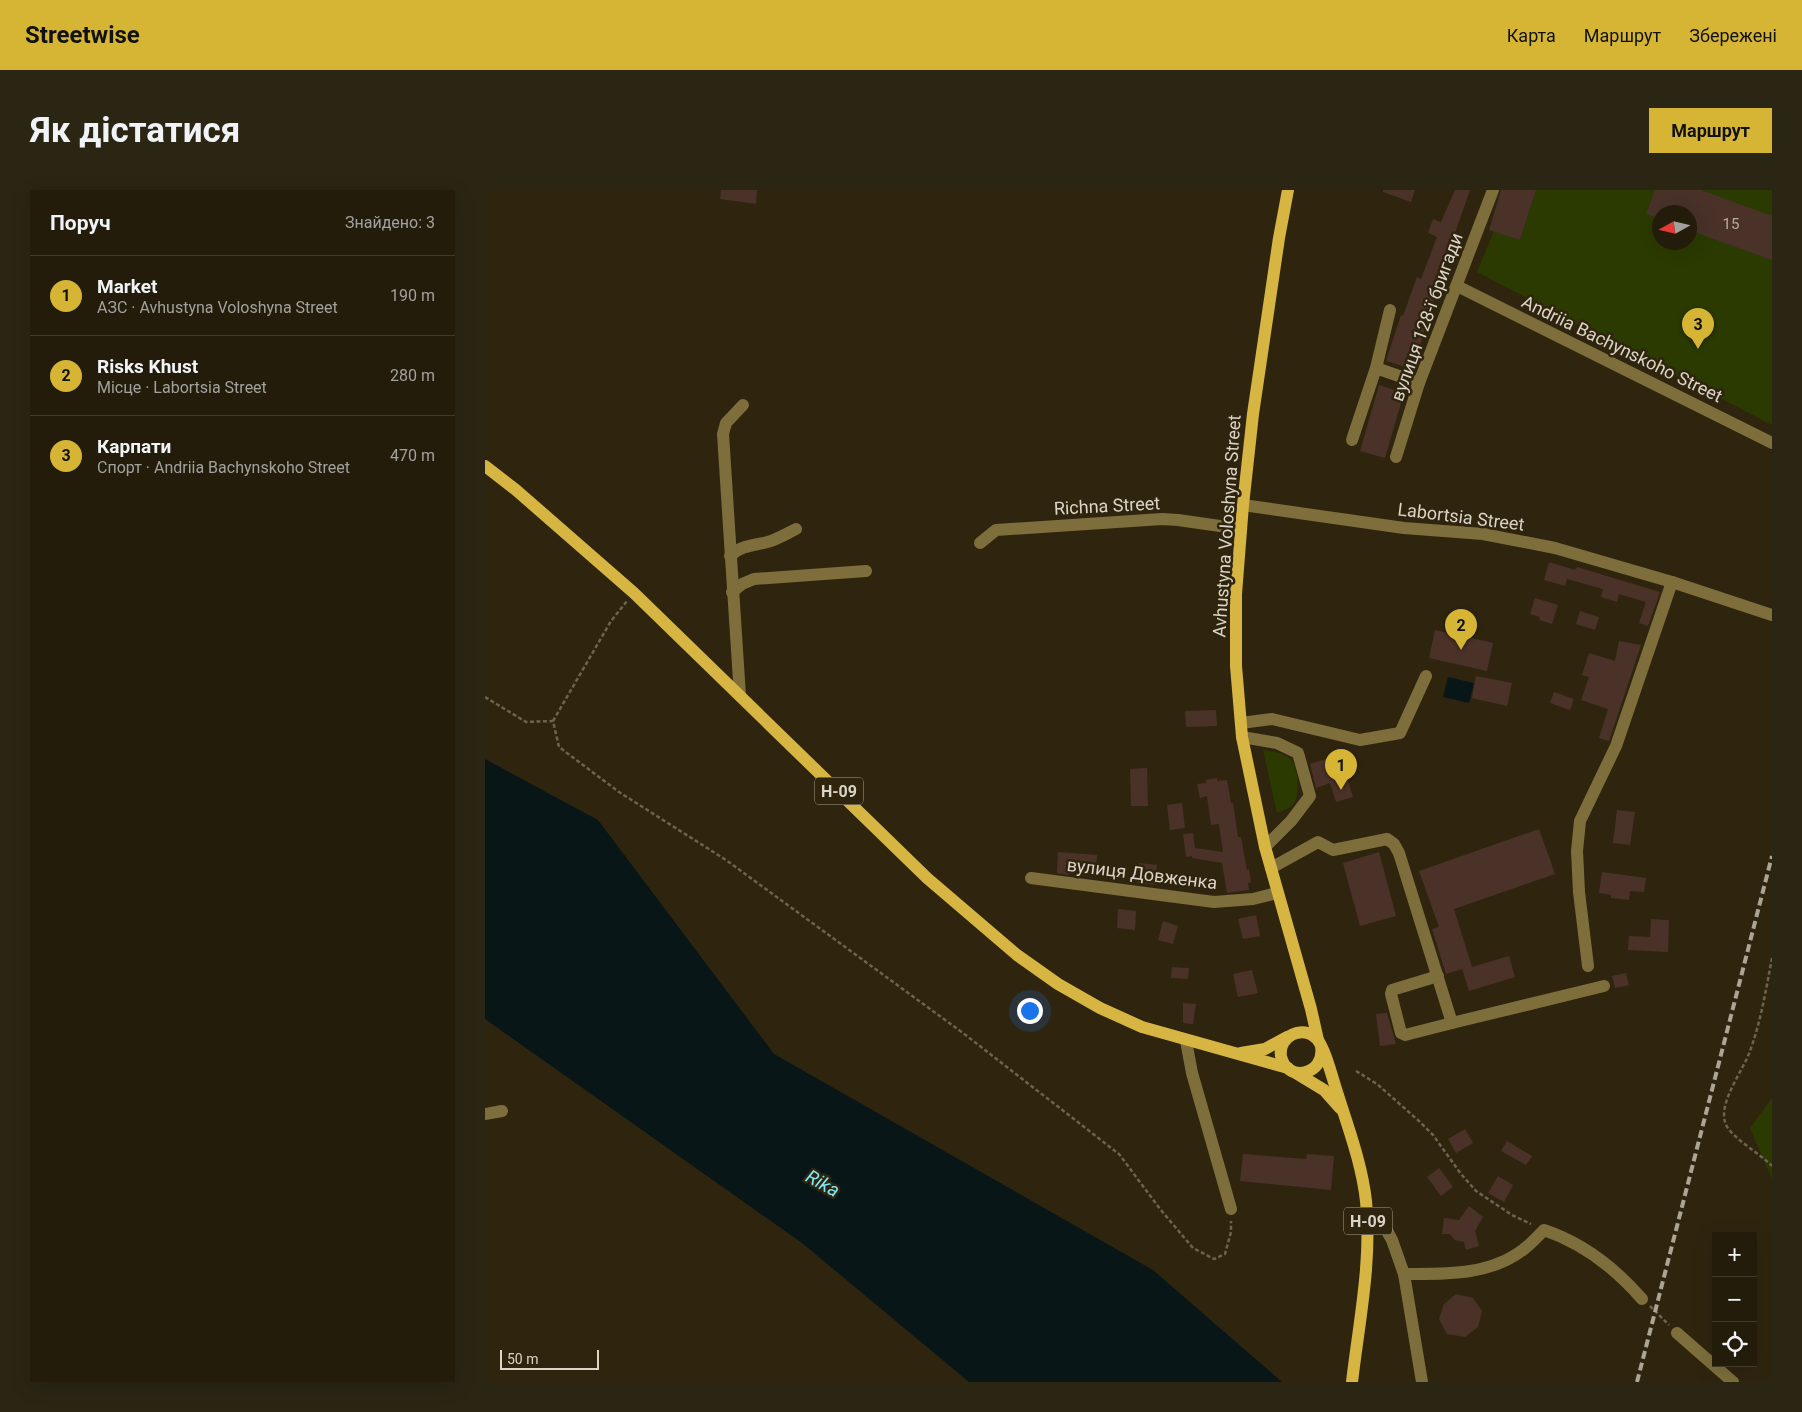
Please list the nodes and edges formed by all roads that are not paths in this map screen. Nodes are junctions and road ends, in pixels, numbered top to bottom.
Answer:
1 (1288, 190) edge
2 (1493, 190) edge
3 (1457, 286) junction
4 (1391, 310) dead end
5 (1376, 368) junction
6 (1419, 383) junction
7 (743, 405) dead end
8 (1352, 440) dead end
9 (1772, 443) edge
10 (1396, 457) dead end
11 (485, 466) edge
12 (1243, 505) junction
13 (796, 529) dead end
14 (1241, 529) junction
15 (980, 543) dead end
16 (730, 556) junction
17 (866, 571) dead end
18 (1672, 582) junction
19 (732, 592) junction
20 (1772, 615) edge
21 (1426, 676) dead end
22 (740, 696) junction
23 (1241, 723) junction
24 (1242, 737) junction
25 (1265, 847) junction
26 (1271, 868) junction
27 (1031, 878) dead end
28 (1277, 893) junction
29 (1588, 966) dead end
30 (1438, 976) junction
31 (1604, 986) dead end
32 (1311, 1009) junction
33 (1452, 1024) junction
34 (1292, 1034) junction
35 (1186, 1040) junction
36 (1319, 1043) junction
37 (1233, 1053) junction
38 (1291, 1070) junction
39 (502, 1111) dead end
40 (1343, 1112) junction
41 (485, 1114) edge
42 (1231, 1209) road end
43 (1368, 1222) junction
44 (1404, 1274) junction
45 (1642, 1299) road end
46 (1677, 1333) road end
47 (1353, 1382) edge
48 (1421, 1382) edge
49 (1733, 1382) edge

1 - 12 main road, Avhustyna Voloshyna Street
2 - 3 street, вулиця 128-ї бригади
3 - 6 street, вулиця 128-ї бригади
3 - 9 street, Andriia Bachynskoho Street
4 - 5 street
5 - 6 street
5 - 8 street
6 - 10 street, вулиця 128-ї бригади
7 - 16 street
11 - 22 main road, Н-09
12 - 14 main road, Avhustyna Voloshyna Street
12 - 18 street, Labortsia Street
13 - 16 street
14 - 15 street, Richna Street
14 - 23 main road, Avhustyna Voloshyna Street
16 - 19 street
17 - 19 street
18 - 20 street, Labortsia Street
18 - 29 street
19 - 22 street
21 - 23 street
22 - 35 main road, Н-09
23 - 24 main road, Avhustyna Voloshyna Street
24 - 25 main road, Avhustyna Voloshyna Street
24 - 25 street
25 - 26 main road, Avhustyna Voloshyna Street
26 - 28 main road, Avhustyna Voloshyna Street
26 - 30 street
27 - 28 street, вулиця Довженка
28 - 32 main road, Avhustyna Voloshyna Street
30 - 33 street
30 - 33 street
31 - 33 street
32 - 34 main road
32 - 36 main road, Avhustyna Voloshyna Street
34 - 36 main road
34 - 37 main road, Н-09
34 - 38 main road
35 - 37 main road, Н-09
35 - 42 street
36 - 38 main road
36 - 40 main road, Avhustyna Voloshyna Street / Н-09
37 - 38 main road, Н-09
38 - 40 main road, Avhustyna Voloshyna Street / Н-09
39 - 41 street
40 - 43 main road, Avhustyna Voloshyna Street / Н-09
43 - 44 street
43 - 47 main road, Avhustyna Voloshyna Street / Н-09
44 - 45 street
44 - 48 street
46 - 49 street

